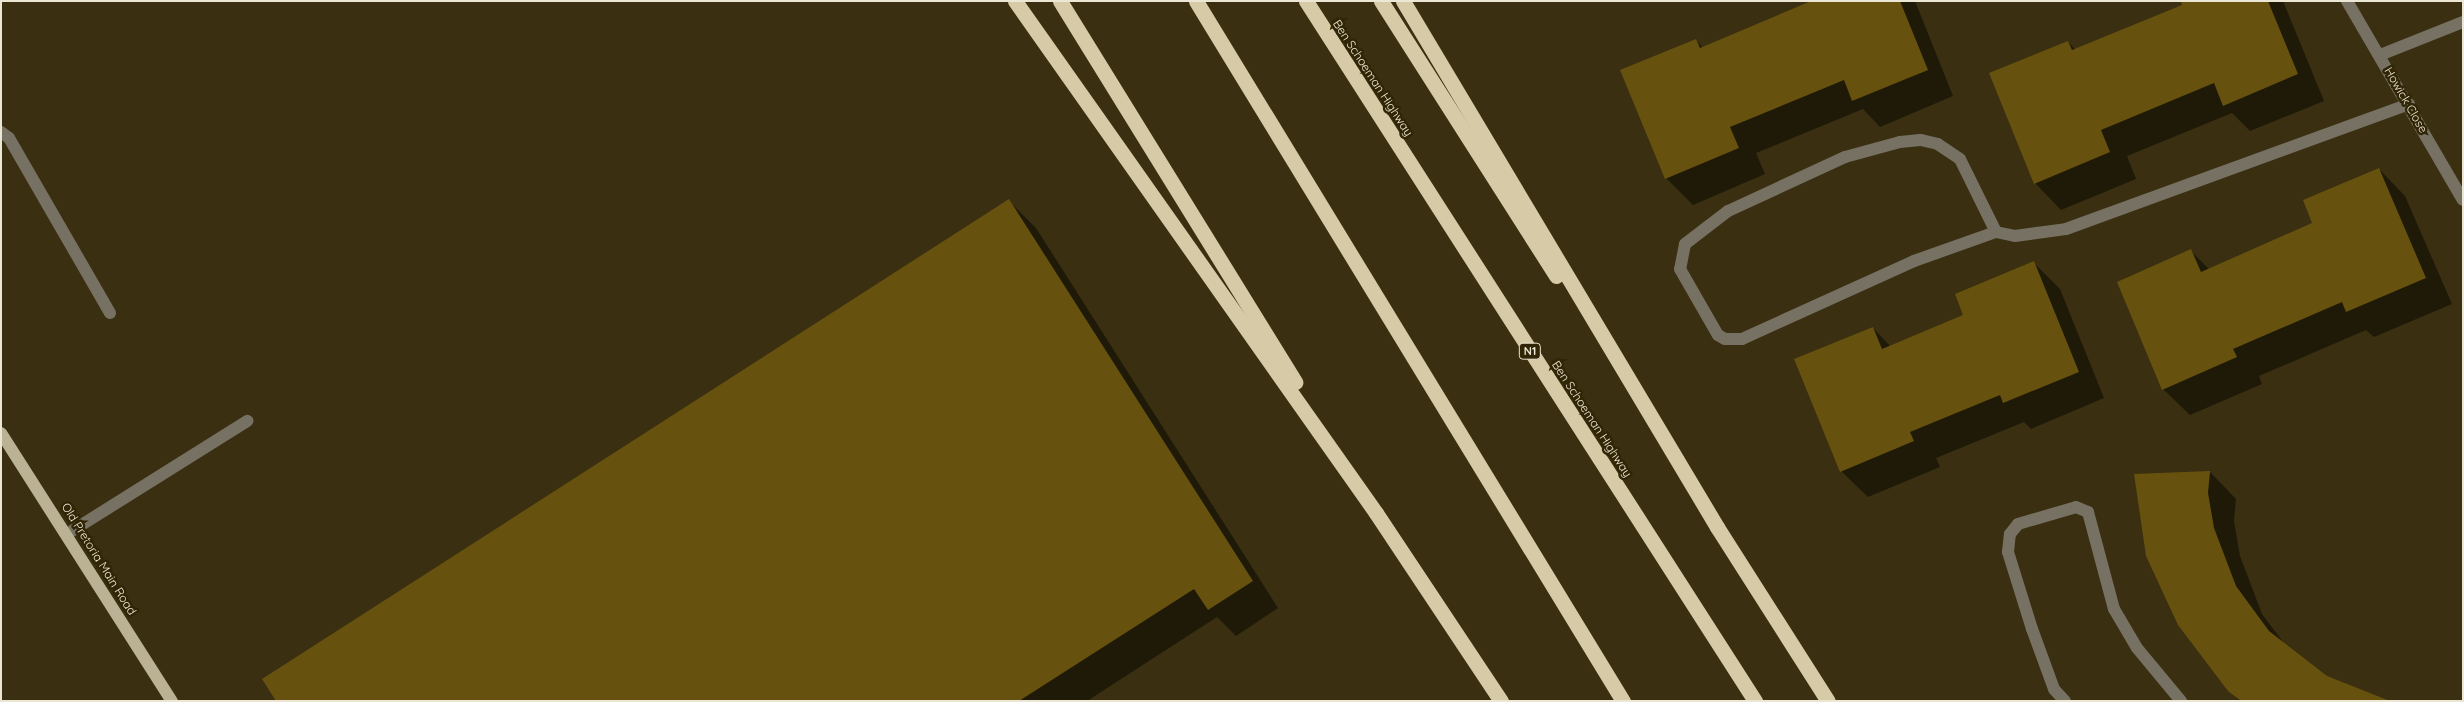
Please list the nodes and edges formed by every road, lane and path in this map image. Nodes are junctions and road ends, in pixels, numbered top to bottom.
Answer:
1 (1015, 1) edge
2 (1060, 1) edge
3 (1196, 1) edge
4 (1306, 1) edge
5 (1381, 1) edge
6 (1404, 1) edge
7 (2347, 1) edge
8 (2463, 22) edge
9 (2380, 55) junction
10 (2409, 104) junction
11 (1, 132) edge
12 (2463, 200) edge
13 (1996, 232) junction
14 (110, 313) dead end
15 (247, 421) dead end
16 (1, 433) edge
17 (1376, 513) junction
18 (1717, 527) junction
19 (67, 534) junction
20 (172, 701) edge
21 (1500, 701) edge
22 (1623, 701) edge
23 (1755, 701) edge
24 (1828, 701) edge
25 (2065, 701) edge
26 (2181, 701) edge

1 - 17 highway
2 - 17 highway
3 - 22 highway
4 - 23 highway, Ben Schoeman Highway / N1
5 - 18 highway
6 - 18 highway
7 - 9 street, Howick Close
8 - 9 street
9 - 10 street, Howick Close
10 - 12 street, Howick Close
10 - 13 street
11 - 14 street
13 - 13 street
15 - 19 street
16 - 19 main road, Old Pretoria Main Road
17 - 21 highway
18 - 24 highway
19 - 20 main road, Old Pretoria Main Road
25 - 26 street

